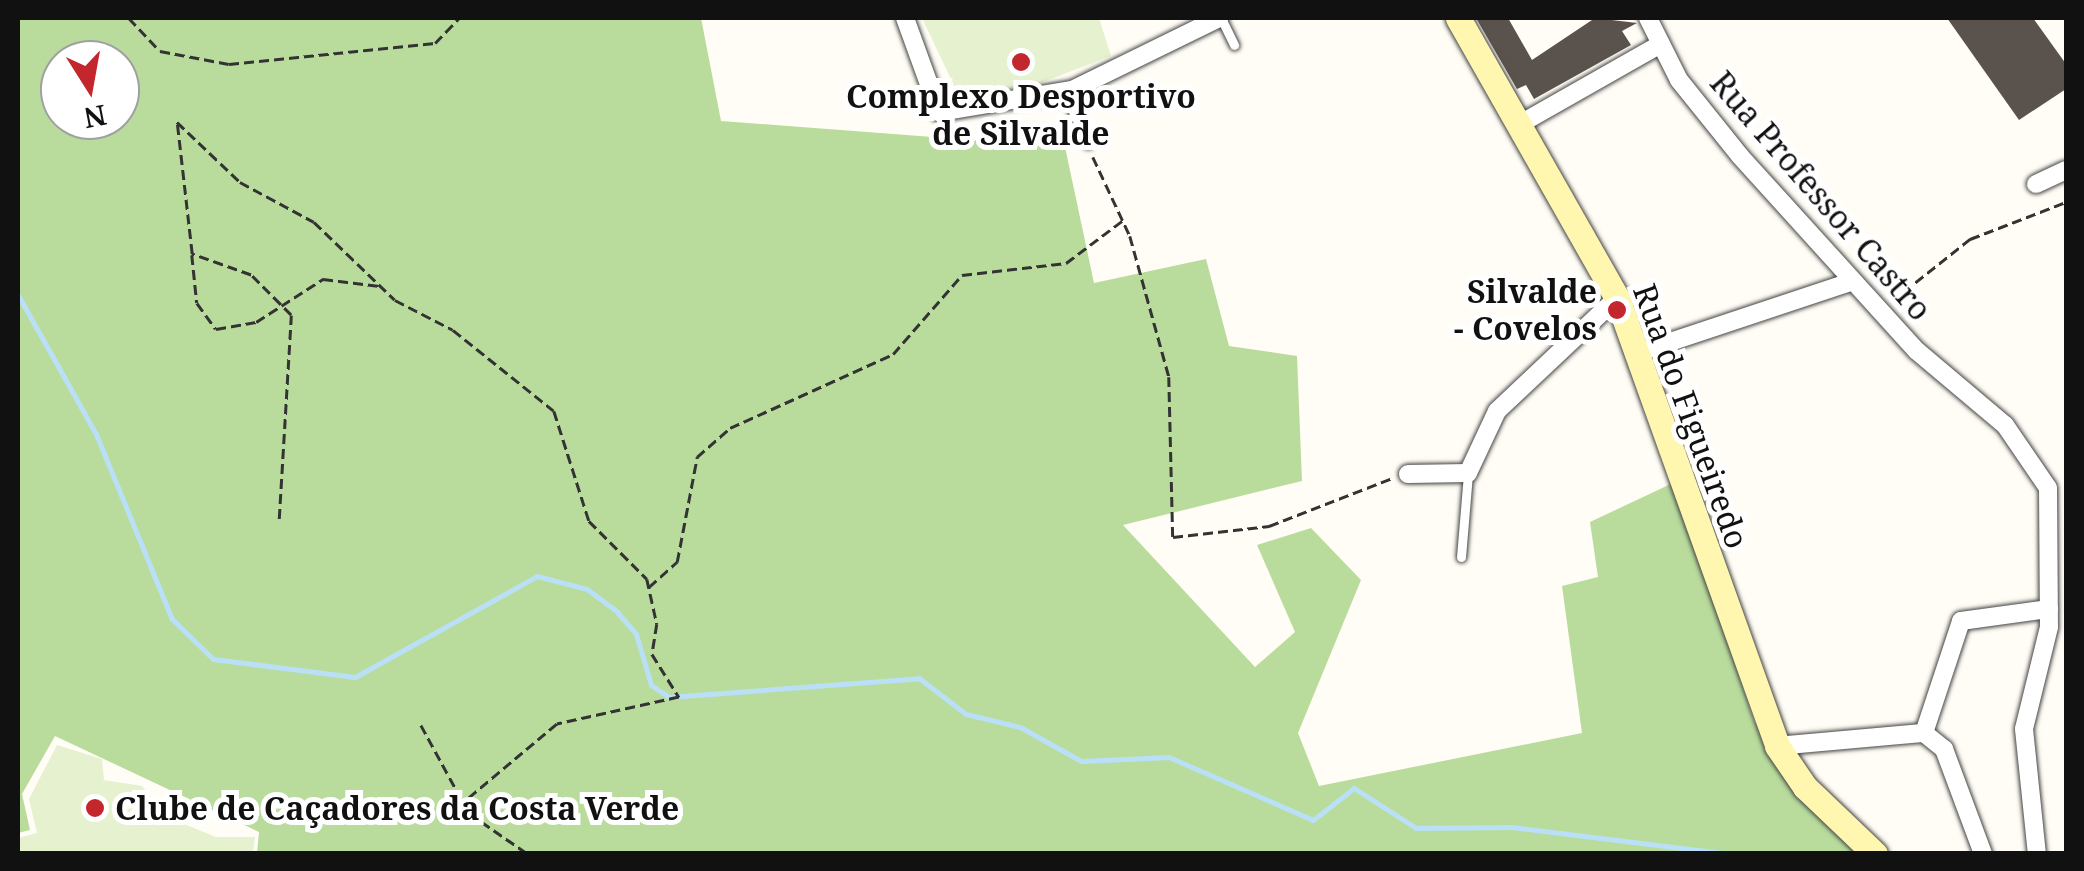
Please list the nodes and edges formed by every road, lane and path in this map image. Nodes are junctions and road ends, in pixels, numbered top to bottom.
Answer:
1 (128, 18) edge
2 (459, 18) edge
3 (905, 18) edge
4 (1220, 18) edge
5 (1458, 18) edge
6 (1648, 18) edge
7 (1660, 44) junction
8 (1234, 45) dead end
9 (1064, 92) junction
10 (1520, 124) junction
11 (1088, 144) joint
12 (2066, 170) edge
13 (2036, 184) dead end
14 (2066, 202) edge
15 (1122, 220) junction
16 (192, 254) junction
17 (1850, 282) junction
18 (382, 287) junction
19 (1618, 298) junction
20 (287, 306) junction
21 (1878, 311) junction
22 (1640, 352) junction
23 (1468, 472) junction
24 (1408, 474) joint
25 (2057, 490) edge
26 (279, 519) dead end
27 (1461, 556) dead end
28 (649, 587) junction
29 (2055, 621) edge
30 (421, 725) dead end
31 (1924, 733) junction
32 (1777, 746) junction
33 (463, 804) junction
34 (528, 854) edge
35 (1875, 854) edge
36 (1982, 854) edge
37 (2037, 854) edge

1 - 2 path
3 - 9 street
4 - 8 lane
4 - 9 street
5 - 10 main road, Rua do Figueiredo
6 - 7 street, Rua Professor Castro
7 - 10 street
7 - 17 street, Rua Professor Castro
9 - 11 lane
10 - 19 main road, Rua do Figueiredo
11 - 15 path
12 - 13 street
14 - 21 path
15 - 24 path
15 - 28 path
16 - 18 path
16 - 20 path
16 - 20 path
17 - 21 street, Rua Professor Castro
17 - 22 street
18 - 20 path
18 - 28 path
19 - 22 main road, Rua do Figueiredo
19 - 23 street
20 - 26 path
21 - 25 street, Rua Professor Castro
22 - 32 main road, Rua do Figueiredo
23 - 24 street
23 - 27 lane
25 - 29 street
28 - 33 path
29 - 31 street
29 - 37 street
30 - 33 path
31 - 32 street
31 - 36 street
32 - 35 main road, Rua do Figueiredo
33 - 34 path

